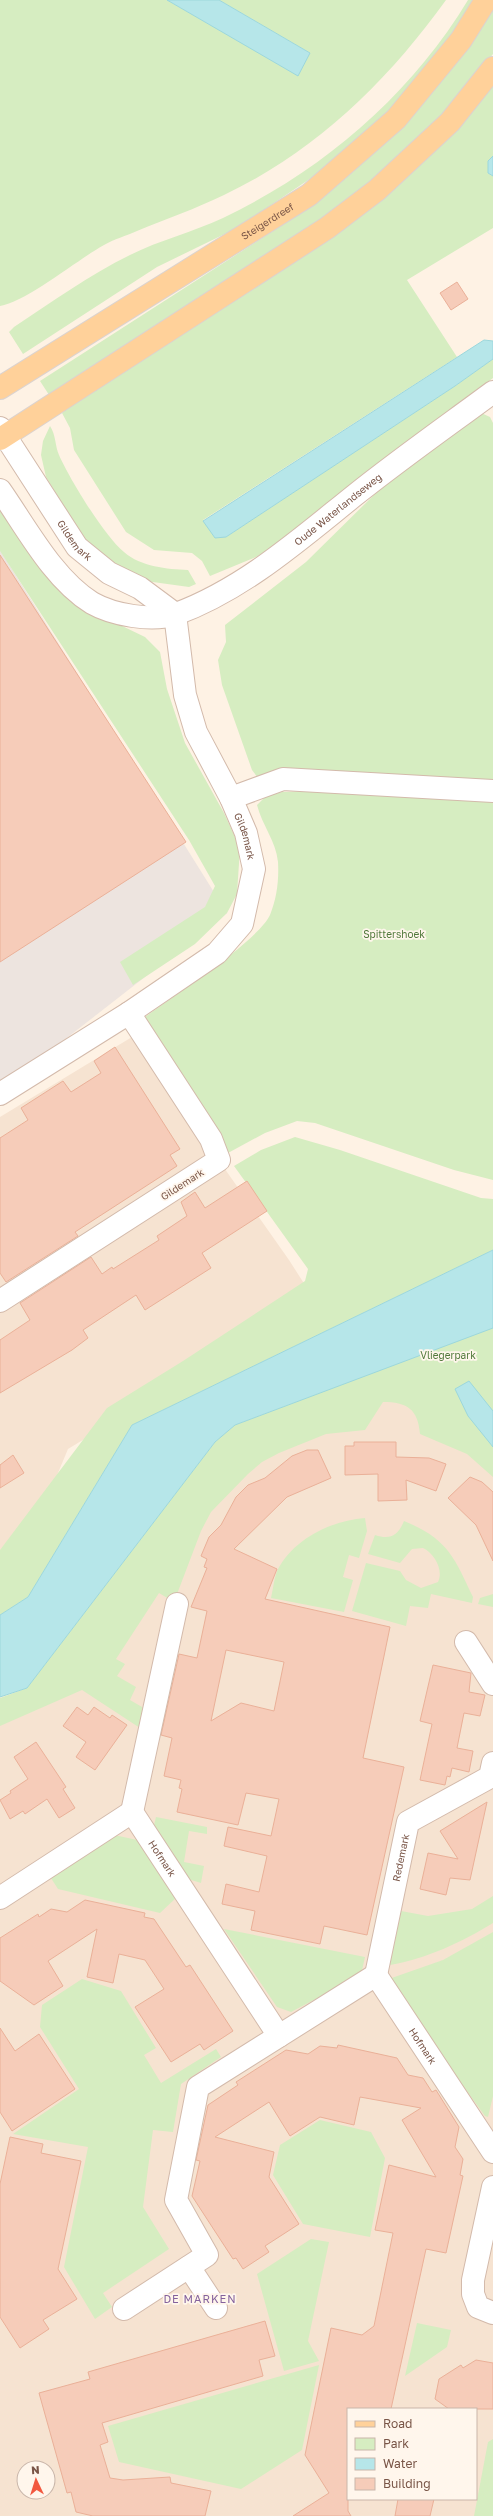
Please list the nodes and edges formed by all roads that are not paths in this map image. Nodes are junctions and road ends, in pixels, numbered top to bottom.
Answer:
1 (486, 0) edge
2 (493, 68) edge
3 (0, 388) edge
4 (493, 392) edge
5 (2, 434) edge
6 (0, 490) edge
7 (175, 614) junction
8 (493, 791) edge
9 (231, 798) junction
10 (129, 1013) junction
11 (0, 1094) edge
12 (0, 1301) edge
13 (177, 1604) dead end
14 (466, 1642) dead end
15 (493, 1684) edge
16 (493, 1763) edge
17 (132, 1812) junction
18 (0, 1898) edge
19 (376, 1975) junction
20 (279, 2036) junction
21 (493, 2152) edge
22 (493, 2187) edge
23 (189, 2267) junction
24 (216, 2308) dead end
25 (124, 2309) dead end
26 (493, 2313) edge

1 - 3 main road, Steigerdreef
2 - 5 main road
4 - 7 street, Oude Waterlandseweg
5 - 7 street, Gildemark
6 - 7 street
7 - 9 street, Gildemark
8 - 9 street
9 - 10 street, Gildemark
10 - 11 street, Gildemark
10 - 12 street, Gildemark
13 - 17 street
14 - 15 street
16 - 19 street, Redemark
17 - 18 street
17 - 20 street, Hofmark
19 - 20 street
19 - 21 street, Hofmark
20 - 23 street
22 - 26 street
23 - 24 street
23 - 25 street

